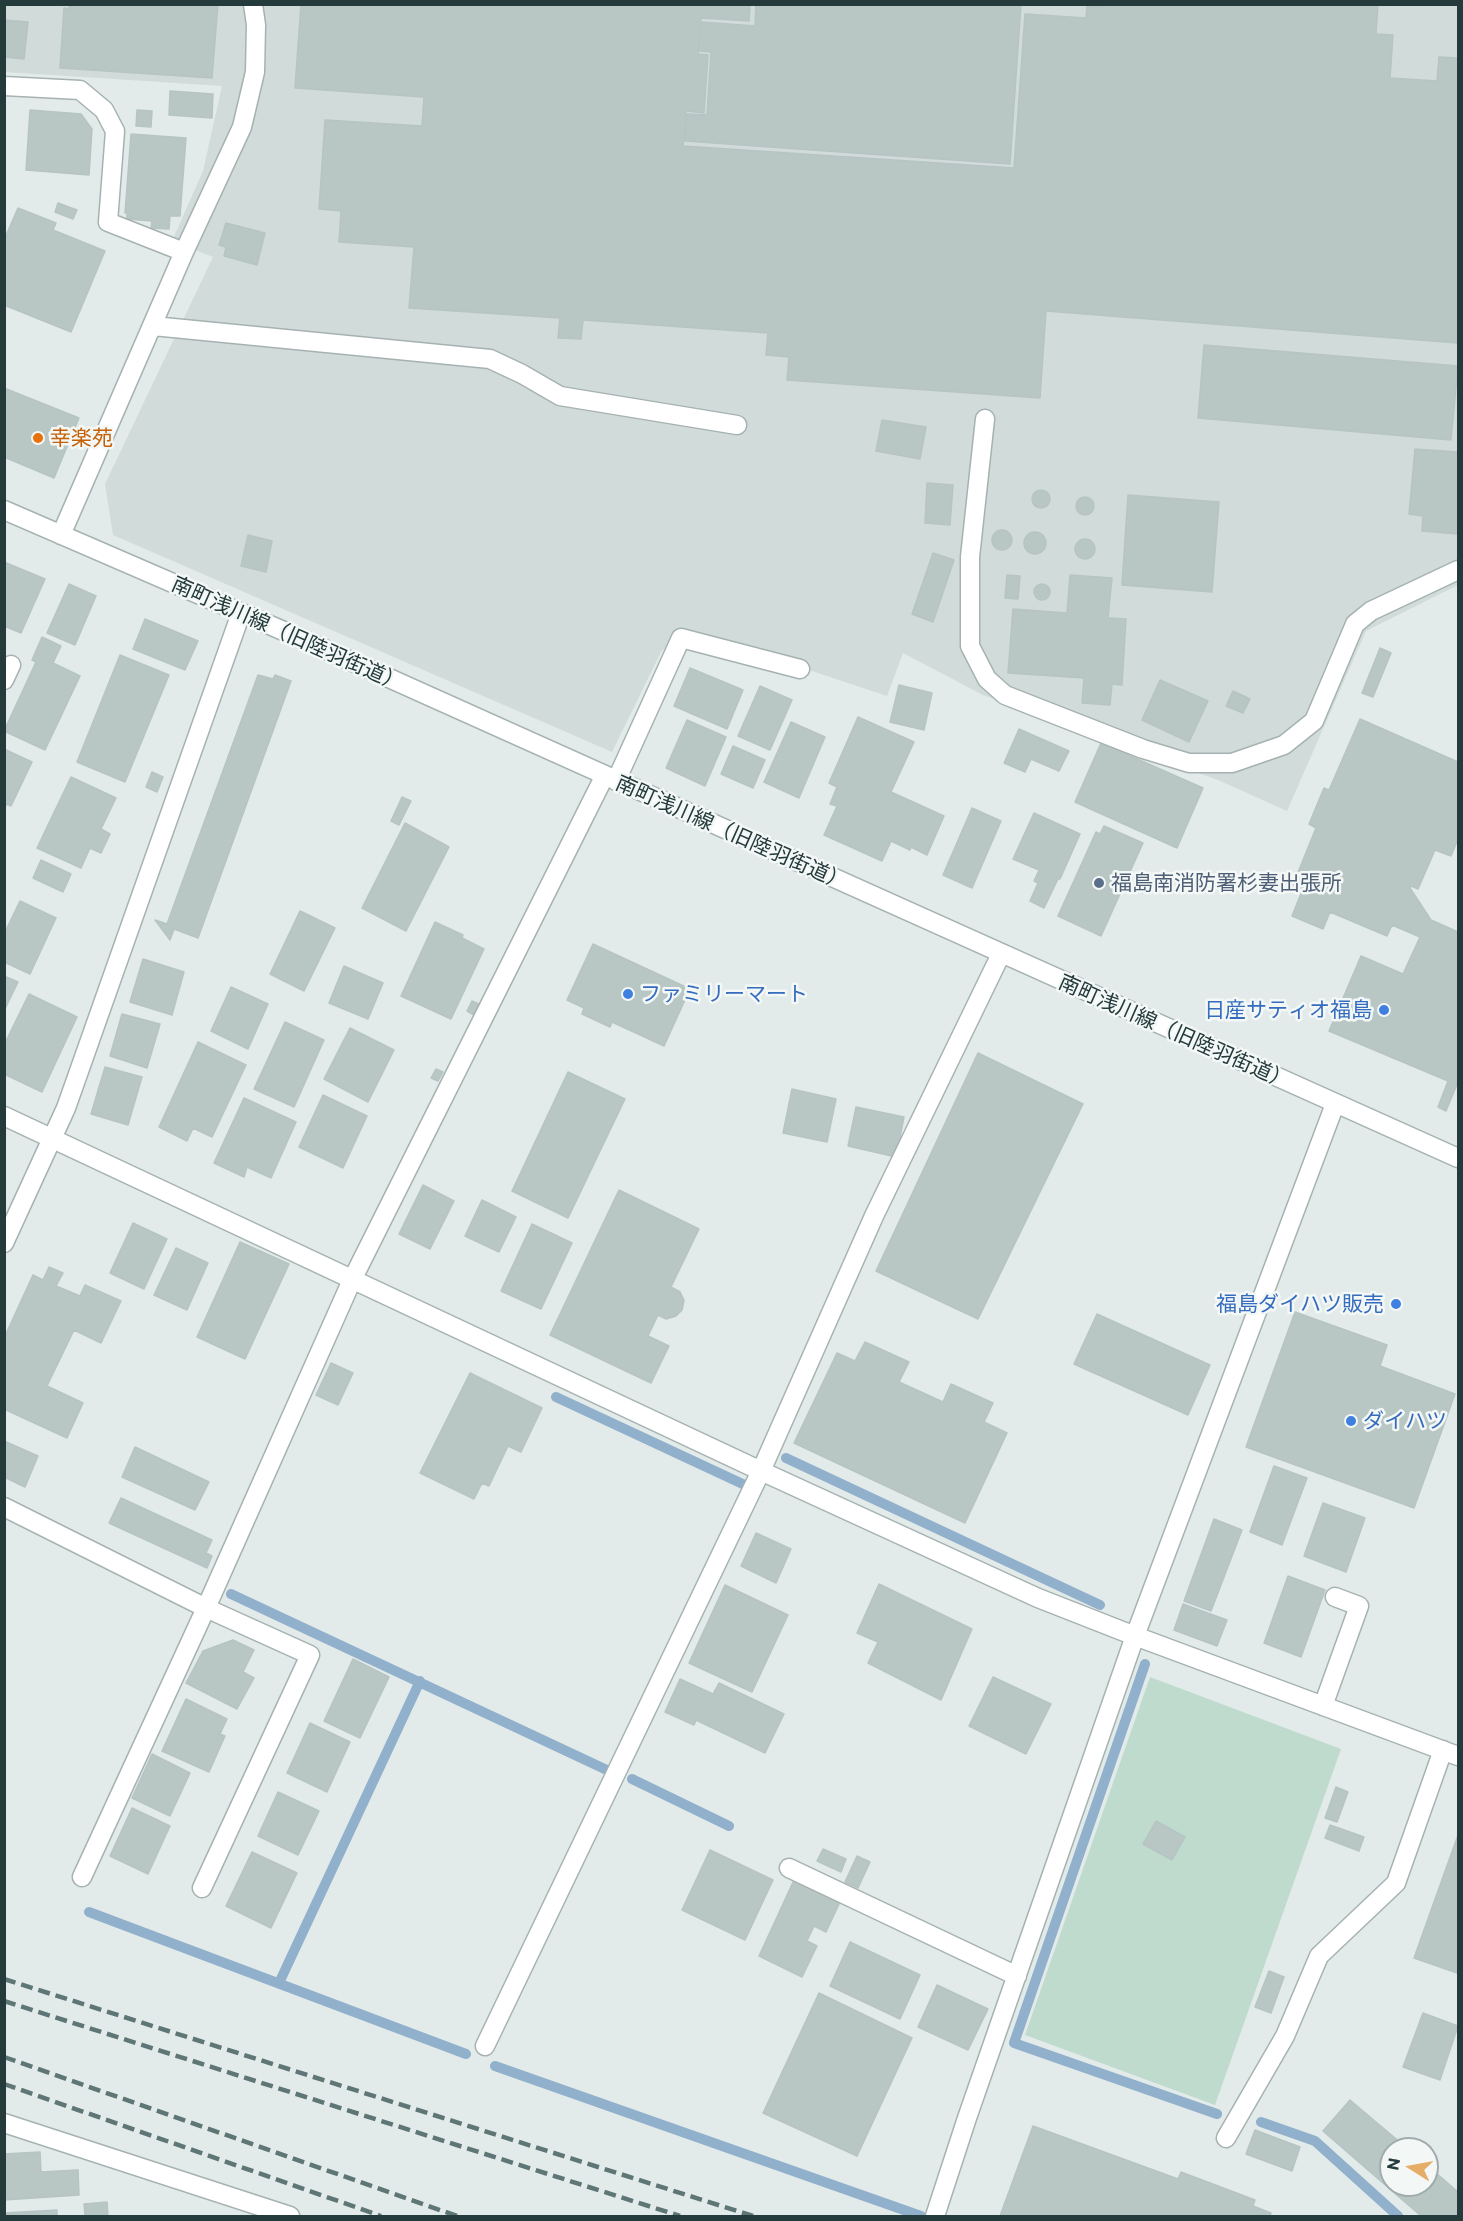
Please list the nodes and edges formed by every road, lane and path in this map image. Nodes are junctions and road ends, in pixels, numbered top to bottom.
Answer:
1 (253, 4) edge
2 (4, 86) edge
3 (184, 252) junction
4 (153, 326) junction
5 (985, 419) dead end
6 (736, 425) dead end
7 (4, 510) edge
8 (61, 535) junction
9 (1458, 570) edge
10 (241, 614) junction
11 (800, 669) dead end
12 (610, 778) junction
13 (1001, 954) junction
14 (1335, 1104) junction
15 (4, 1116) edge
16 (53, 1139) junction
17 (1456, 1151) edge
18 (4, 1243) edge
19 (352, 1280) junction
20 (761, 1472) junction
21 (4, 1507) edge
22 (1335, 1597) dead end
23 (206, 1608) junction
24 (1135, 1636) junction
25 (1323, 1706) junction
26 (1451, 1753) edge
27 (789, 1868) dead end
28 (82, 1877) dead end
29 (202, 1888) dead end
30 (1017, 1976) junction
31 (485, 2046) dead end
32 (4, 2123) edge
33 (1227, 2138) dead end
34 (290, 2217) edge
35 (935, 2217) edge

1 - 3 street
2 - 3 street
3 - 4 street
4 - 6 street
4 - 8 street
5 - 9 street
7 - 8 street, 南町浅川線（旧陸羽街道）
8 - 10 street, 南町浅川線（旧陸羽街道）
10 - 12 street, 南町浅川線（旧陸羽街道）
10 - 16 street
11 - 12 street
12 - 13 street, 南町浅川線（旧陸羽街道）
12 - 19 street
13 - 14 street, 南町浅川線（旧陸羽街道）
13 - 20 street
14 - 17 street, 南町浅川線（旧陸羽街道）
14 - 24 street
15 - 16 street
16 - 18 street
16 - 19 street
19 - 20 street
19 - 23 street
20 - 24 street
20 - 31 street
21 - 23 street
22 - 25 street
23 - 28 street
23 - 29 street
24 - 25 street
24 - 30 street
25 - 26 street
26 - 33 street
27 - 30 street
30 - 35 street
32 - 34 street

